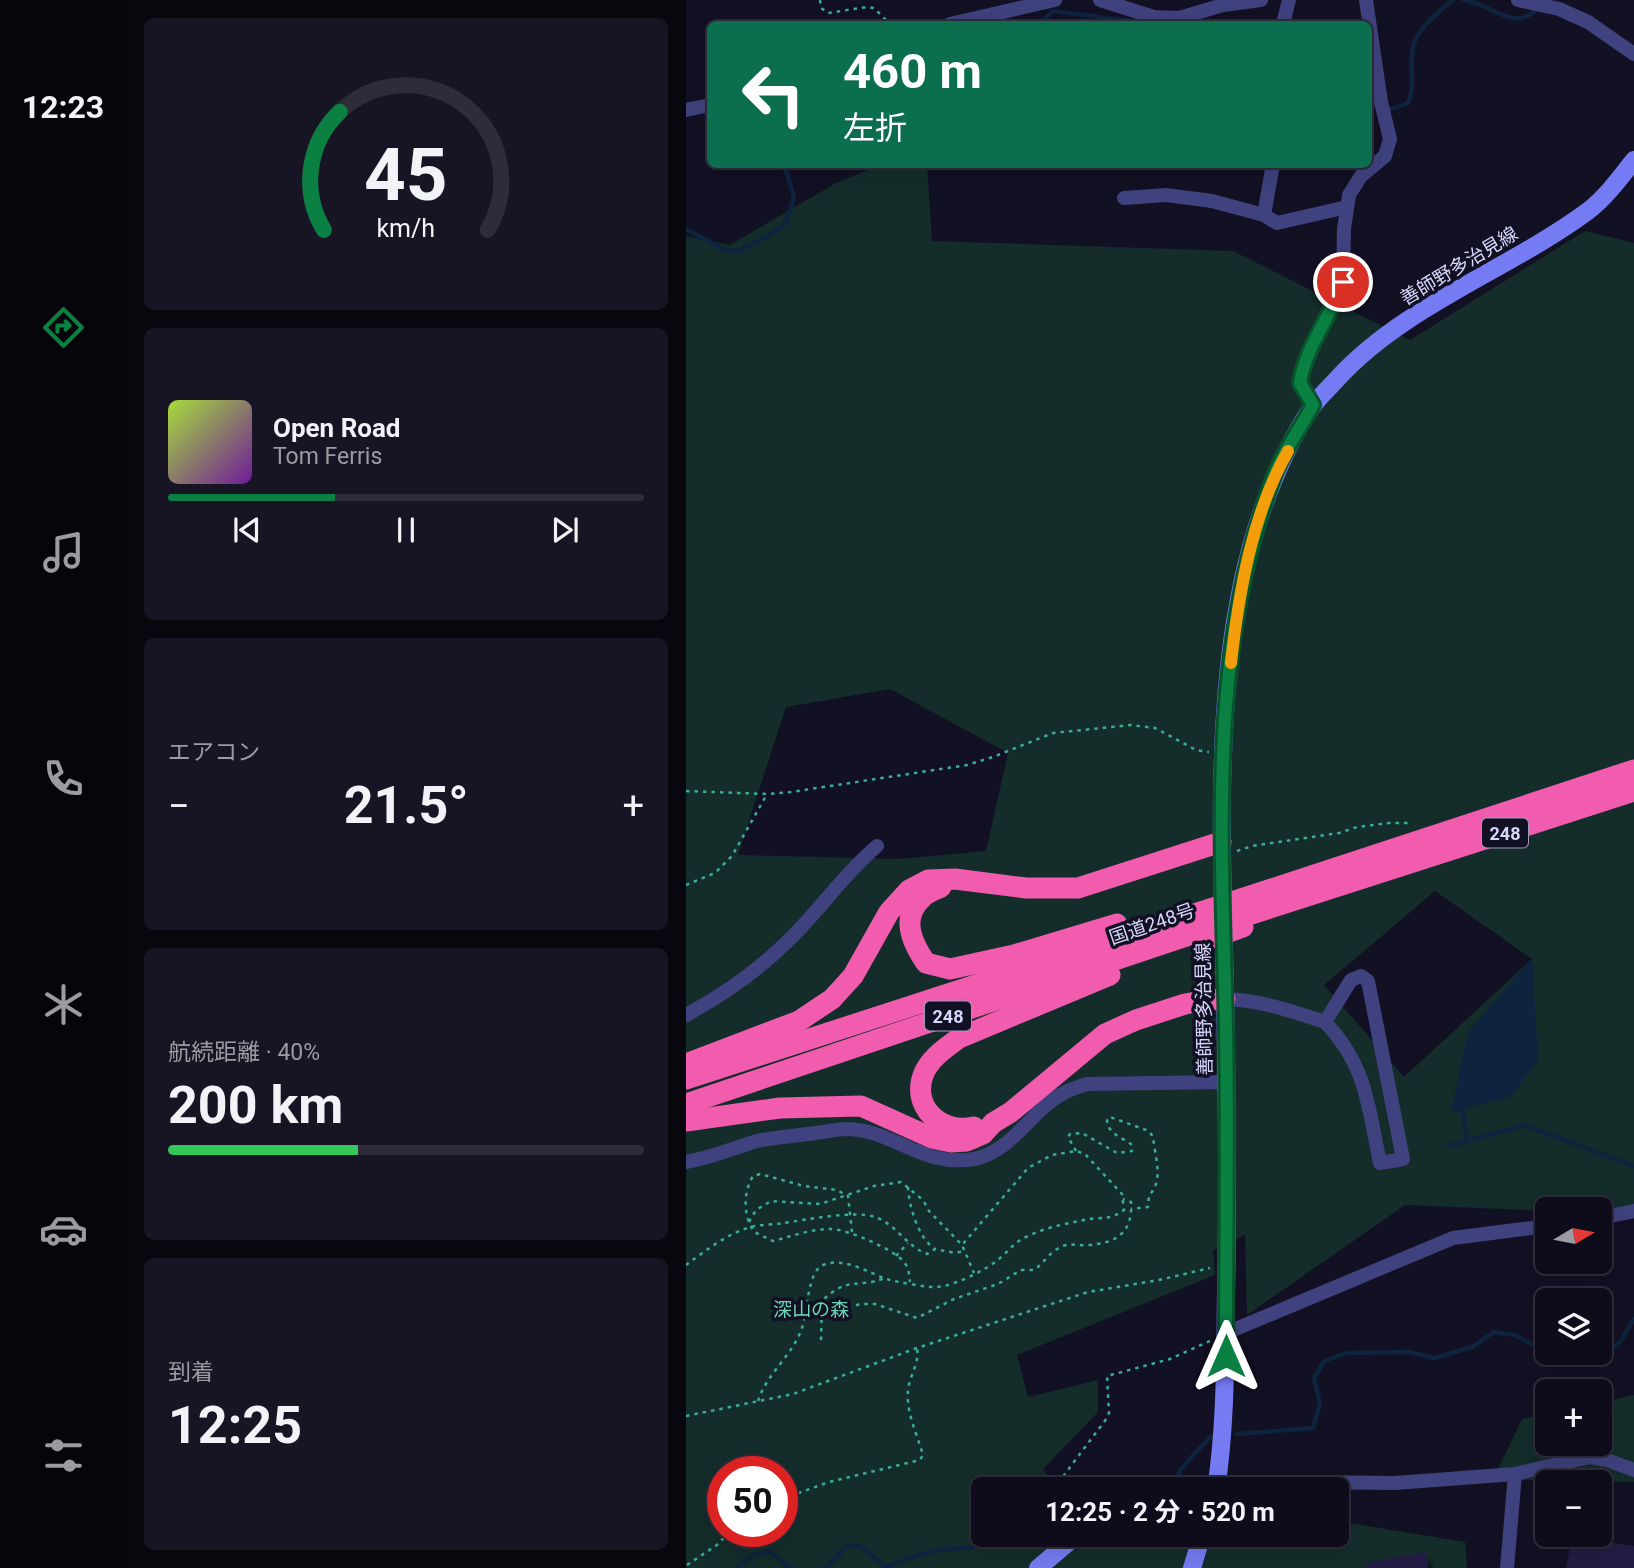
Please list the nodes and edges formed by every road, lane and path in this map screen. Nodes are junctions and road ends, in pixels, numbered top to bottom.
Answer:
1 (820, 0) edge
2 (1055, 0) edge
3 (1100, 0) edge
4 (1261, 0) edge
5 (1289, 0) edge
6 (1366, 0) edge
7 (1518, 0) edge
8 (887, 21) edge
9 (963, 21) edge
10 (1284, 21) edge
11 (1369, 21) edge
12 (1372, 41) edge
13 (1634, 54) edge
14 (707, 106) edge
15 (686, 110) edge
16 (1634, 160) edge
17 (1372, 167) edge
18 (1272, 168) edge
19 (1371, 168) edge
20 (1124, 198) dead end
21 (1347, 207) junction
22 (1264, 215) junction
23 (1313, 405) junction
24 (1222, 751) junction
25 (1634, 770) edge
26 (686, 791) edge
27 (1634, 791) edge
28 (767, 794) junction
29 (1415, 823) dead end
30 (877, 846) dead end
31 (1229, 846) junction
32 (955, 879) junction
33 (686, 885) edge
34 (1242, 914) junction
35 (1208, 922) junction
36 (1225, 999) junction
37 (686, 1015) edge
38 (1325, 1022) junction
39 (686, 1064) edge
40 (686, 1079) edge
41 (1227, 1082) junction
42 (686, 1104) edge
43 (686, 1121) edge
44 (993, 1124) junction
45 (1076, 1151) junction
46 (686, 1162) edge
47 (908, 1187) junction
48 (848, 1196) junction
49 (1123, 1199) junction
50 (1131, 1209) junction
51 (1634, 1212) edge
52 (1612, 1215) edge
53 (849, 1216) junction
54 (749, 1222) junction
55 (751, 1227) junction
56 (1535, 1228) edge
57 (852, 1232) junction
58 (908, 1243) junction
59 (962, 1245) junction
60 (936, 1249) junction
61 (965, 1251) junction
62 (896, 1256) junction
63 (686, 1265) edge
64 (1227, 1266) junction
65 (974, 1273) junction
66 (886, 1278) junction
67 (910, 1282) junction
68 (832, 1314) dead end
69 (1226, 1333) junction
70 (821, 1340) dead end
71 (917, 1348) junction
72 (758, 1401) junction
73 (686, 1416) edge
74 (1634, 1470) edge
75 (1516, 1474) junction
76 (1063, 1477) edge
77 (1217, 1477) edge
78 (1349, 1483) edge
79 (798, 1493) edge
80 (714, 1547) edge
81 (1063, 1547) edge
82 (1198, 1547) edge
83 (687, 1565) edge
84 (1038, 1568) edge
85 (1192, 1568) edge
86 (1507, 1568) edge

1 - 8 path
2 - 9 street
3 - 4 street
5 - 10 street
6 - 11 street
7 - 13 street
12 - 17 street
14 - 15 street
16 - 23 main road, 善師野多治見線
18 - 22 street
19 - 21 street
20 - 22 street
21 - 22 street
21 - 23 street
23 - 24 main road, 善師野多治見線
24 - 28 path
24 - 31 main road, 善師野多治見線
25 - 34 highway, 国道248号 / 248
26 - 28 path
27 - 34 highway, 国道248号 / 248
28 - 33 path
29 - 31 path
30 - 37 street
31 - 32 highway
31 - 36 main road, 善師野多治見線
32 - 35 highway
32 - 39 highway
34 - 35 highway, 国道248号 / 248, bridge
34 - 35 highway, bridge
35 - 40 highway, 国道248号 / 248
35 - 42 highway, 国道248号 / 248
35 - 44 highway
36 - 38 street
36 - 41 main road, 善師野多治見線
36 - 44 highway
38 - 38 street
41 - 46 street
41 - 64 main road, 善師野多治見線
43 - 44 highway
45 - 49 path
45 - 50 path
45 - 59 path
47 - 48 path
47 - 59 path
47 - 60 path
48 - 53 path
48 - 54 path
48 - 54 path
49 - 50 path
49 - 65 path
50 - 68 path
51 - 52 street
53 - 55 path
53 - 57 path
53 - 58 path
54 - 55 path
55 - 57 path
55 - 63 path
56 - 69 street
57 - 62 path
58 - 60 path
58 - 62 path
59 - 61 path
60 - 61 path
61 - 65 path
62 - 67 path
64 - 69 main road, 善師野多治見線
64 - 71 path
65 - 67 path
66 - 67 path
66 - 70 path
66 - 72 path
69 - 76 path
69 - 77 main road, 善師野多治見線
71 - 72 path
71 - 79 path
72 - 73 path
74 - 75 street
75 - 78 street
75 - 86 street
80 - 83 path
81 - 84 main road
82 - 85 main road

